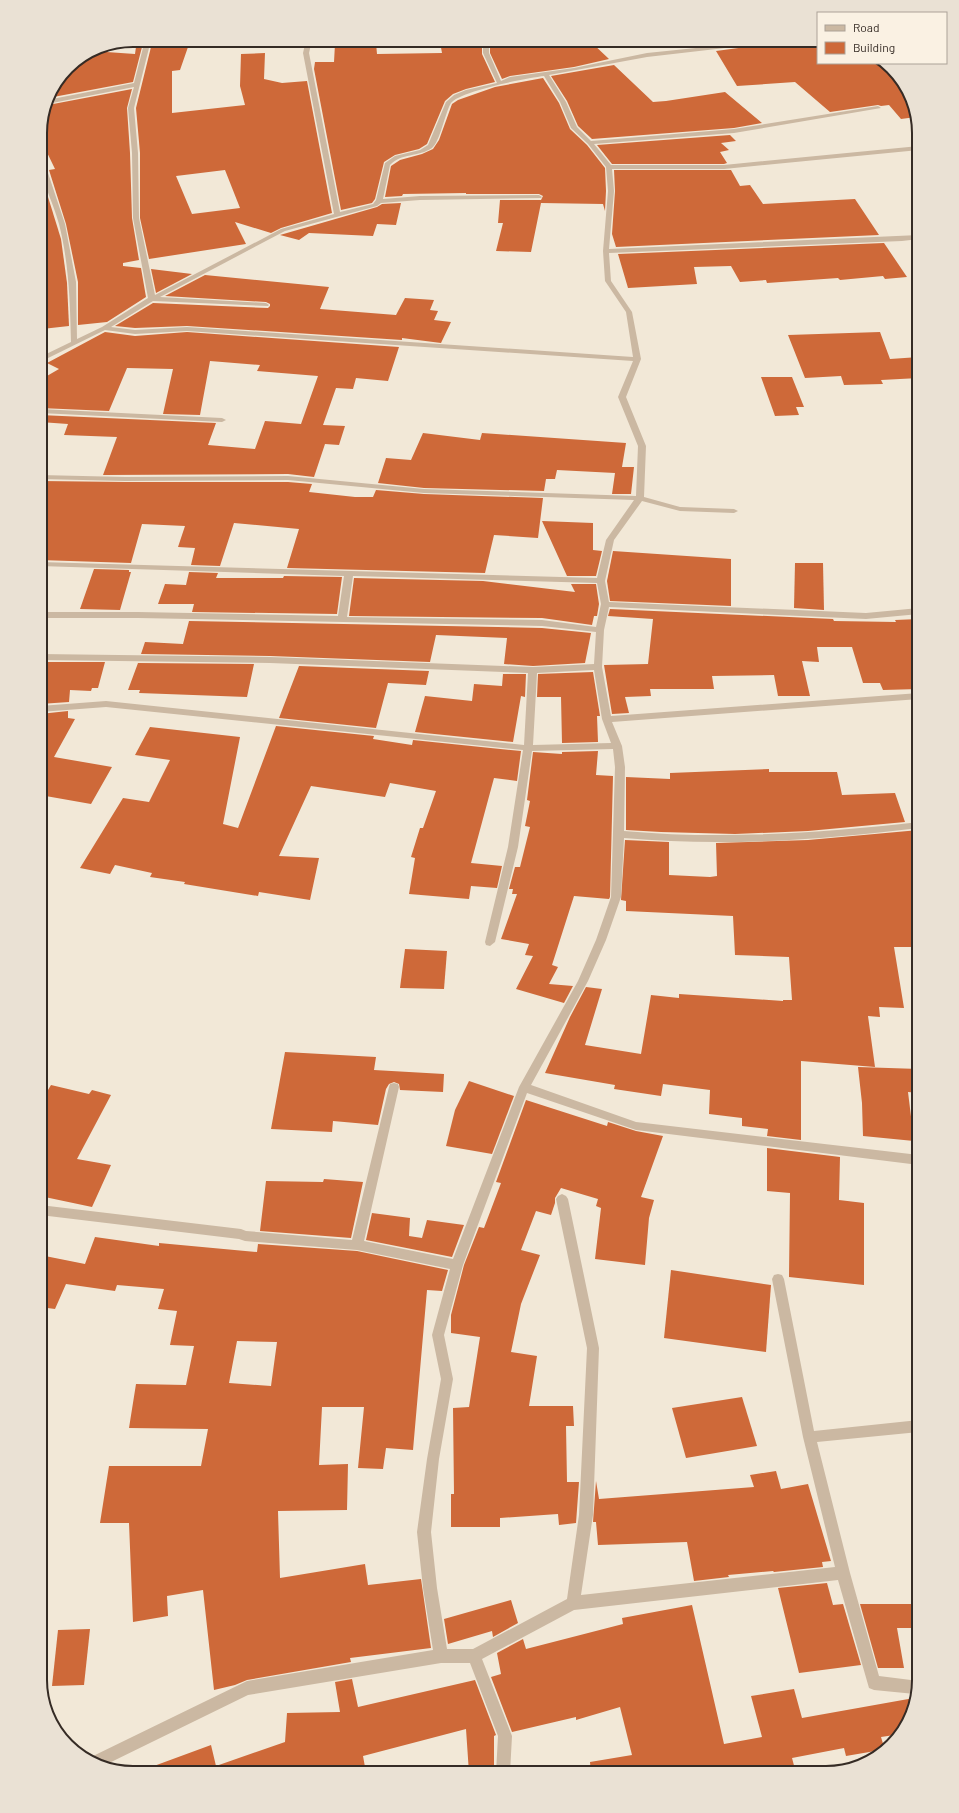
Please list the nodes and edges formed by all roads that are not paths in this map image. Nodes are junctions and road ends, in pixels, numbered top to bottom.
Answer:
1 (146, 47) edge
2 (307, 47) edge
3 (486, 47) edge
4 (723, 47) edge
5 (546, 75) junction
6 (138, 84) junction
7 (500, 84) junction
8 (54, 101) edge
9 (878, 108) dead end
10 (590, 143) junction
11 (912, 149) edge
12 (609, 167) junction
13 (47, 179) edge
14 (539, 197) dead end
15 (379, 201) junction
16 (338, 216) junction
17 (912, 238) edge
18 (606, 251) junction
19 (152, 299) junction
20 (266, 305) dead end
21 (104, 328) junction
22 (74, 342) junction
23 (47, 356) edge
24 (637, 359) junction
25 (47, 411) edge
26 (222, 420) dead end
27 (47, 477) edge
28 (640, 498) junction
29 (734, 511) dead end
30 (47, 564) edge
31 (349, 573) junction
32 (602, 581) junction
33 (605, 604) junction
34 (912, 612) edge
35 (47, 615) edge
36 (342, 619) junction
37 (600, 630) junction
38 (47, 657) edge
39 (598, 667) junction
40 (532, 670) junction
41 (912, 697) edge
42 (47, 708) edge
43 (607, 719) junction
44 (617, 746) junction
45 (528, 748) junction
46 (912, 826) edge
47 (619, 834) junction
48 (490, 942) dead end
49 (394, 1087) dead end
50 (524, 1087) junction
51 (912, 1159) edge
52 (562, 1200) dead end
53 (47, 1211) edge
54 (357, 1245) junction
55 (456, 1265) junction
56 (778, 1279) dead end
57 (912, 1427) edge
58 (809, 1437) junction
59 (843, 1573) junction
60 (573, 1603) junction
61 (440, 1656) junction
62 (474, 1656) junction
63 (911, 1686) edge
64 (101, 1759) edge
65 (503, 1766) edge

1 - 6 street
2 - 16 street
3 - 7 street
4 - 5 street
5 - 7 street
5 - 10 street
6 - 8 street
6 - 19 street
7 - 15 street
9 - 10 street
10 - 12 street
11 - 12 street
12 - 18 street
13 - 22 street
14 - 15 street
15 - 16 street
16 - 19 street
17 - 18 street
18 - 24 street
19 - 20 street
19 - 21 street
21 - 22 street
21 - 24 street
22 - 23 street
24 - 28 street
25 - 26 street
27 - 28 street
28 - 29 street
28 - 32 street
30 - 31 street
31 - 32 street
31 - 36 street
32 - 33 street
33 - 34 street
33 - 37 street
35 - 36 street
36 - 37 street
37 - 39 street
38 - 40 street
39 - 40 street
39 - 43 street
40 - 45 street
41 - 43 street
42 - 45 street
43 - 44 street
44 - 45 street
44 - 47 street
45 - 48 street
46 - 47 street
47 - 50 street
49 - 54 street
50 - 51 street
50 - 55 street
52 - 60 street
53 - 54 street
54 - 55 street
55 - 61 street
56 - 58 street
57 - 58 street
58 - 59 street
59 - 60 street
59 - 63 street
60 - 62 street
61 - 62 street
61 - 64 street
62 - 65 street

